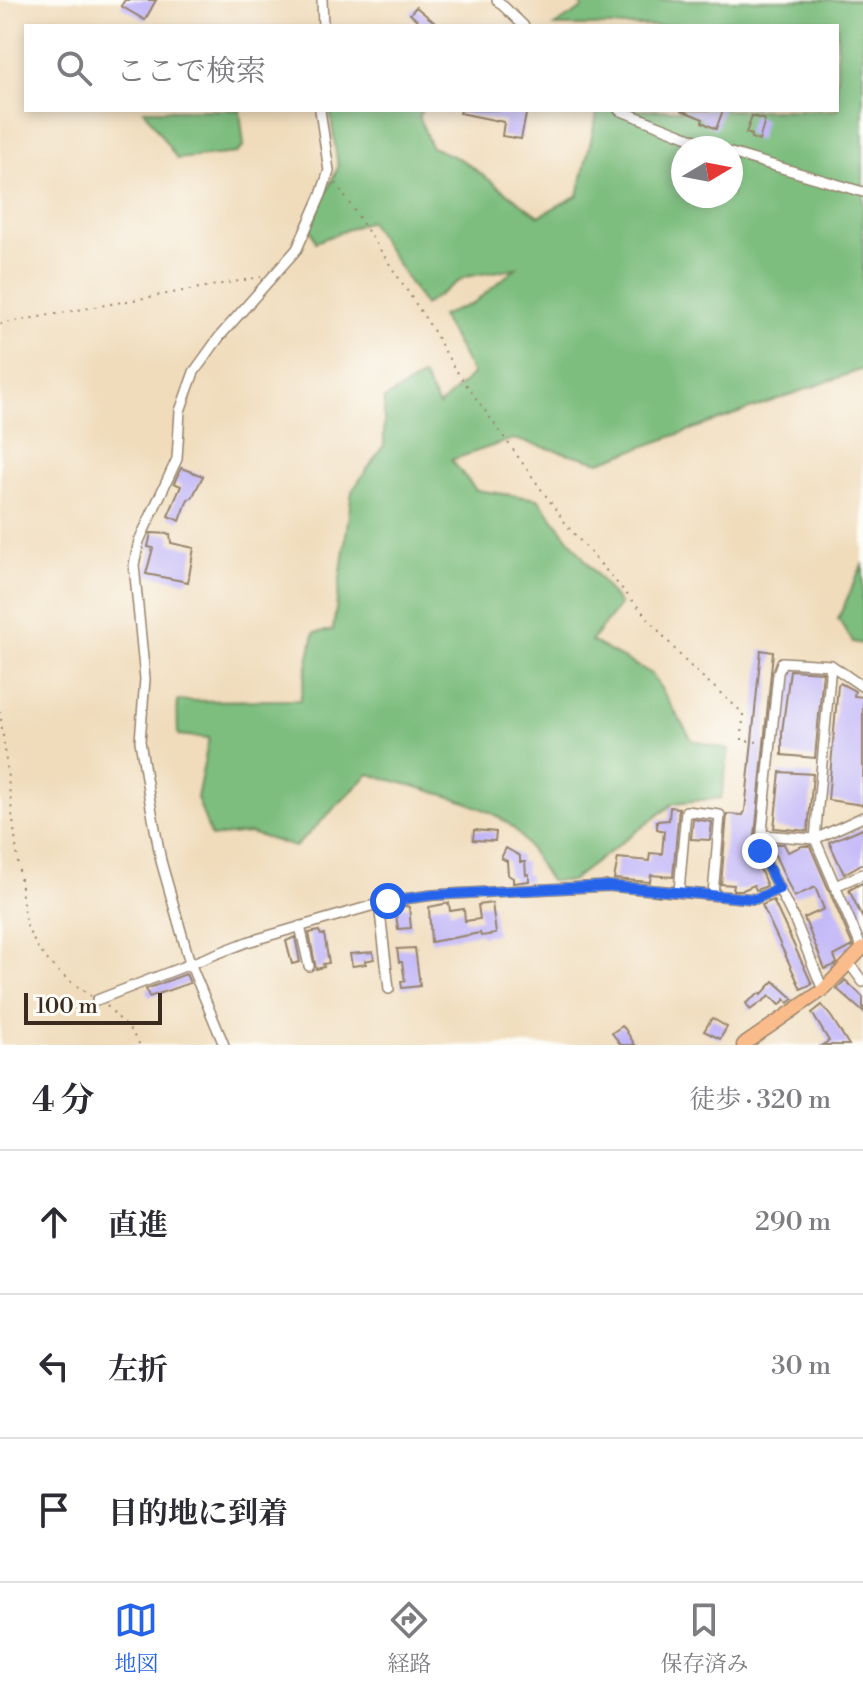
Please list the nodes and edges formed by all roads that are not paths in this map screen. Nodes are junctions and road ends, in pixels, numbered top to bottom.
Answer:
1 (322, 0) edge
2 (497, 0) edge
3 (323, 24) edge
4 (522, 24) edge
5 (320, 112) edge
6 (624, 112) edge
7 (685, 136) edge
8 (743, 157) edge
9 (863, 192) edge
10 (831, 665) junction
11 (863, 687) edge
12 (863, 817) edge
13 (763, 835) junction
14 (815, 839) junction
15 (863, 874) edge
16 (835, 886) junction
17 (779, 889) junction
18 (679, 891) junction
19 (713, 894) junction
20 (379, 904) junction
21 (300, 926) junction
22 (862, 948) edge
23 (190, 963) junction
24 (849, 963) junction
25 (309, 966) dead end
26 (863, 982) edge
27 (389, 989) dead end
28 (823, 990) junction
29 (97, 1000) dead end
30 (224, 1045) edge
31 (743, 1045) edge

1 - 3 street
2 - 4 street
5 - 23 street
6 - 7 street
8 - 9 street
10 - 11 street
10 - 13 street
10 - 14 street
12 - 14 street
13 - 14 street
13 - 17 street
14 - 16 street
15 - 16 street
16 - 22 street
17 - 19 street
17 - 28 street
18 - 19 street
18 - 19 street
18 - 20 street
20 - 21 street
20 - 27 street
21 - 23 street
21 - 25 street
22 - 24 main road
23 - 29 street
23 - 30 street
24 - 26 street
24 - 28 main road
28 - 31 main road

